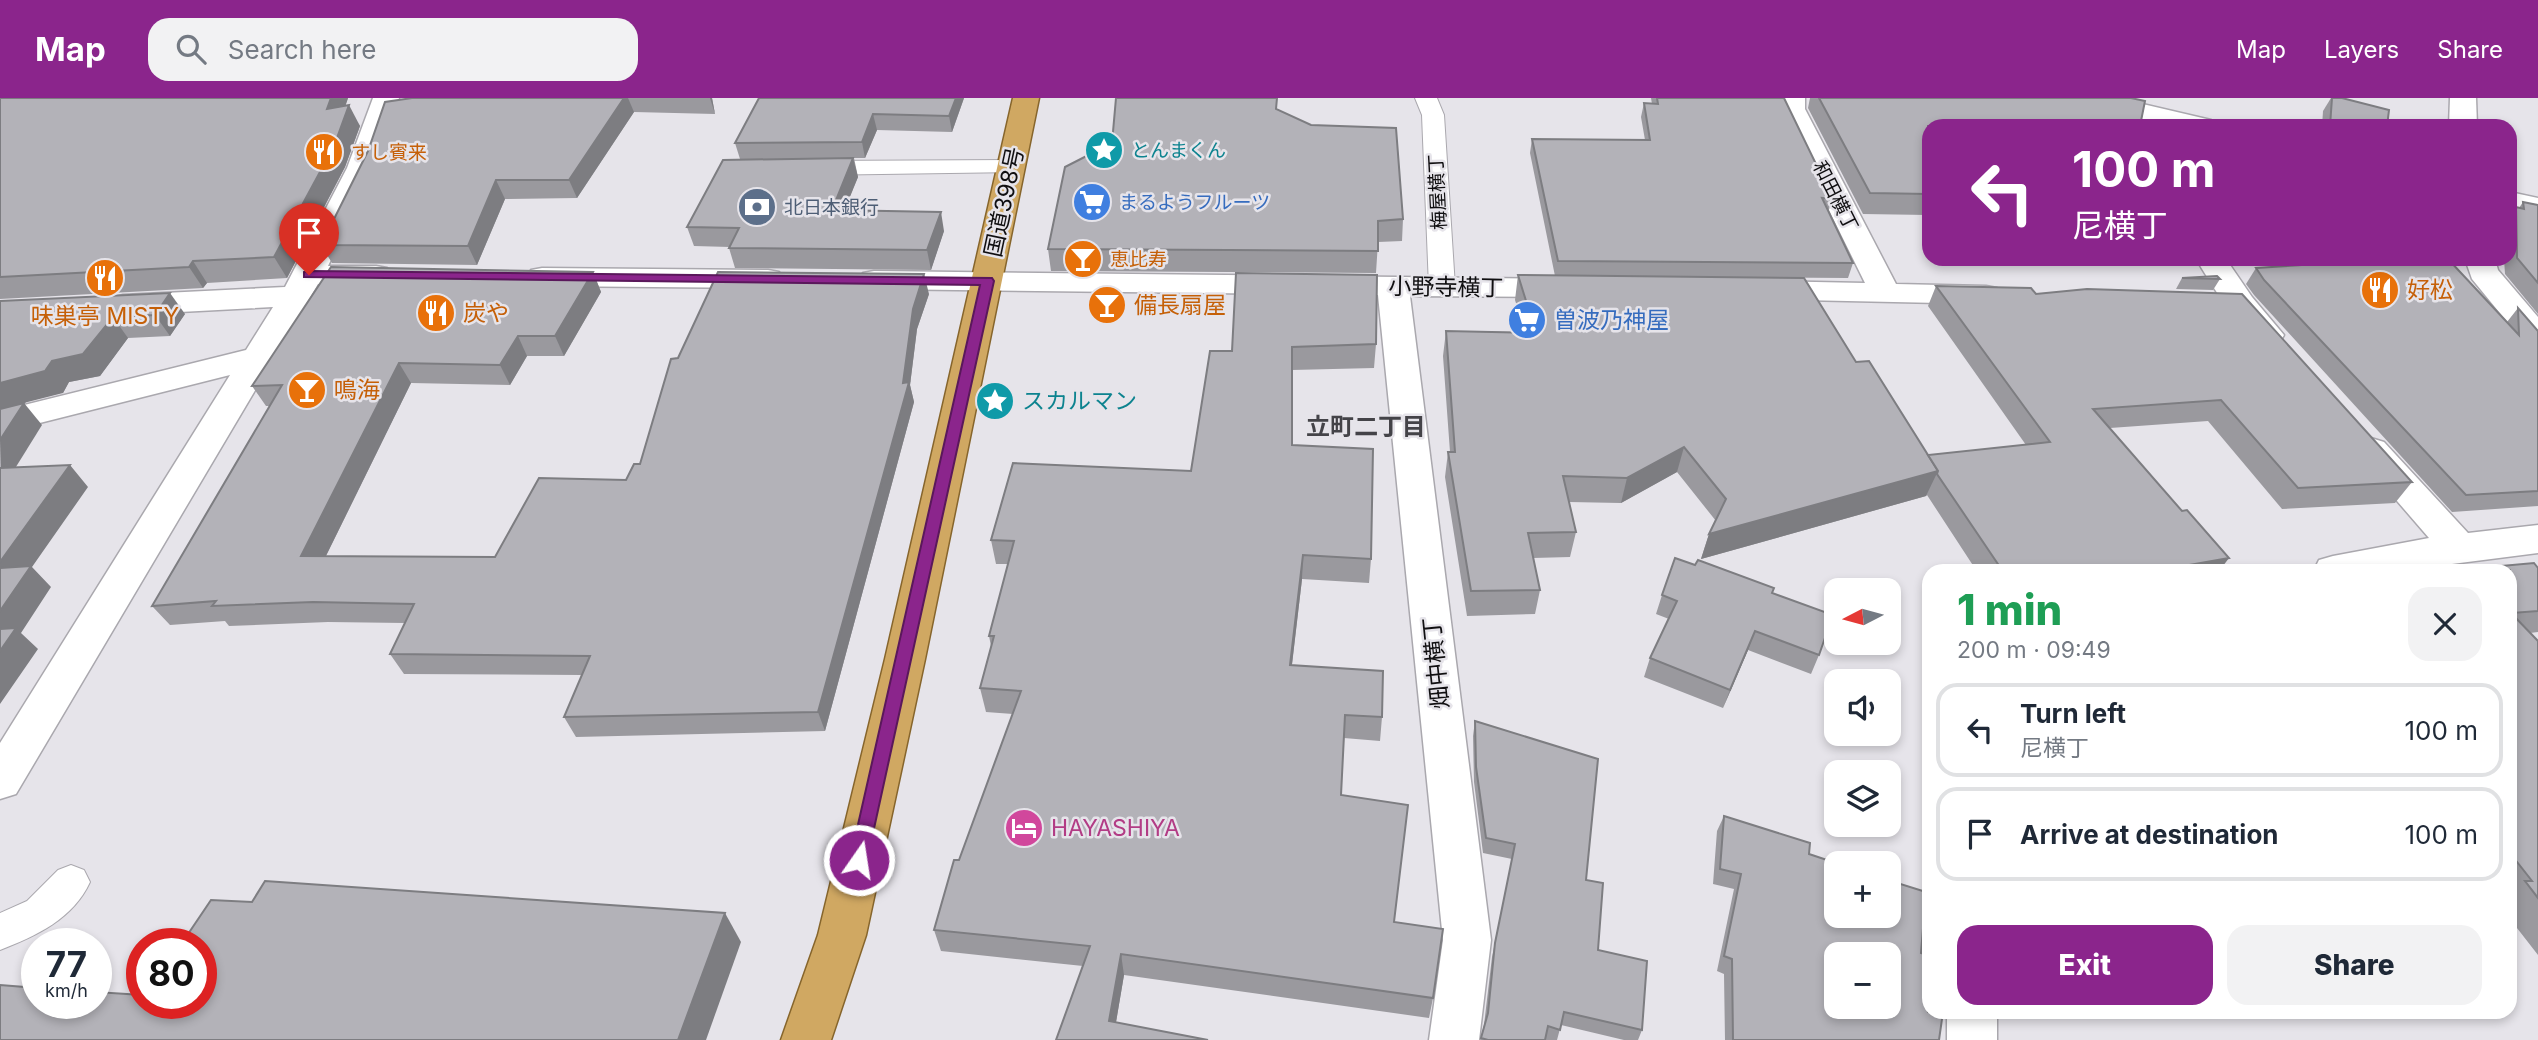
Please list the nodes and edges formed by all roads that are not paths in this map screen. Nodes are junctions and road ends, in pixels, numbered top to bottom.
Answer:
1 (386, 98) edge
2 (1026, 98) edge
3 (1426, 98) edge
4 (1792, 98) edge
5 (2084, 98) edge
6 (2463, 98) edge
7 (2150, 119) edge
8 (2463, 119) edge
9 (1012, 167) junction
10 (792, 169) edge
11 (2517, 202) edge
12 (2538, 207) edge
13 (2216, 266) edge
14 (2482, 266) edge
15 (406, 275) edge
16 (518, 276) edge
17 (797, 279) edge
18 (839, 280) edge
19 (987, 281) junction
20 (302, 285) junction
21 (1393, 286) junction
22 (1442, 286) junction
23 (1598, 288) edge
24 (1735, 290) edge
25 (1885, 292) junction
26 (2008, 296) edge
27 (2199, 302) edge
28 (2241, 303) junction
29 (94, 306) edge
30 (2538, 338) edge
31 (2286, 354) edge
32 (256, 358) junction
33 (0, 422) edge
34 (2350, 426) edge
35 (2538, 539) edge
36 (2459, 548) junction
37 (2367, 564) edge
38 (0, 781) edge
39 (71, 882) dead end
40 (0, 932) edge
41 (1972, 1019) edge
42 (806, 1040) edge
43 (1454, 1040) edge
44 (1972, 1040) edge

1 - 20 street
2 - 9 highway, 国道398号
3 - 22 lane, 梅屋横丁
4 - 25 street, 和田横丁
5 - 7 street
6 - 8 street
9 - 10 lane
9 - 19 highway, 国道398号
11 - 12 street
13 - 28 street
14 - 30 street
15 - 20 street
16 - 17 street
18 - 19 street, 小野寺横丁
19 - 21 street, 小野寺横丁
19 - 42 highway, 国道398号
20 - 29 street
20 - 32 street
21 - 22 street, 小野寺横丁
21 - 43 street, 畑中横丁
22 - 23 street, 小野寺横丁
24 - 25 street
25 - 26 street
27 - 28 street
28 - 31 street
32 - 33 street
32 - 38 street
34 - 36 street
35 - 36 street
36 - 37 street
39 - 40 lane
41 - 44 street

